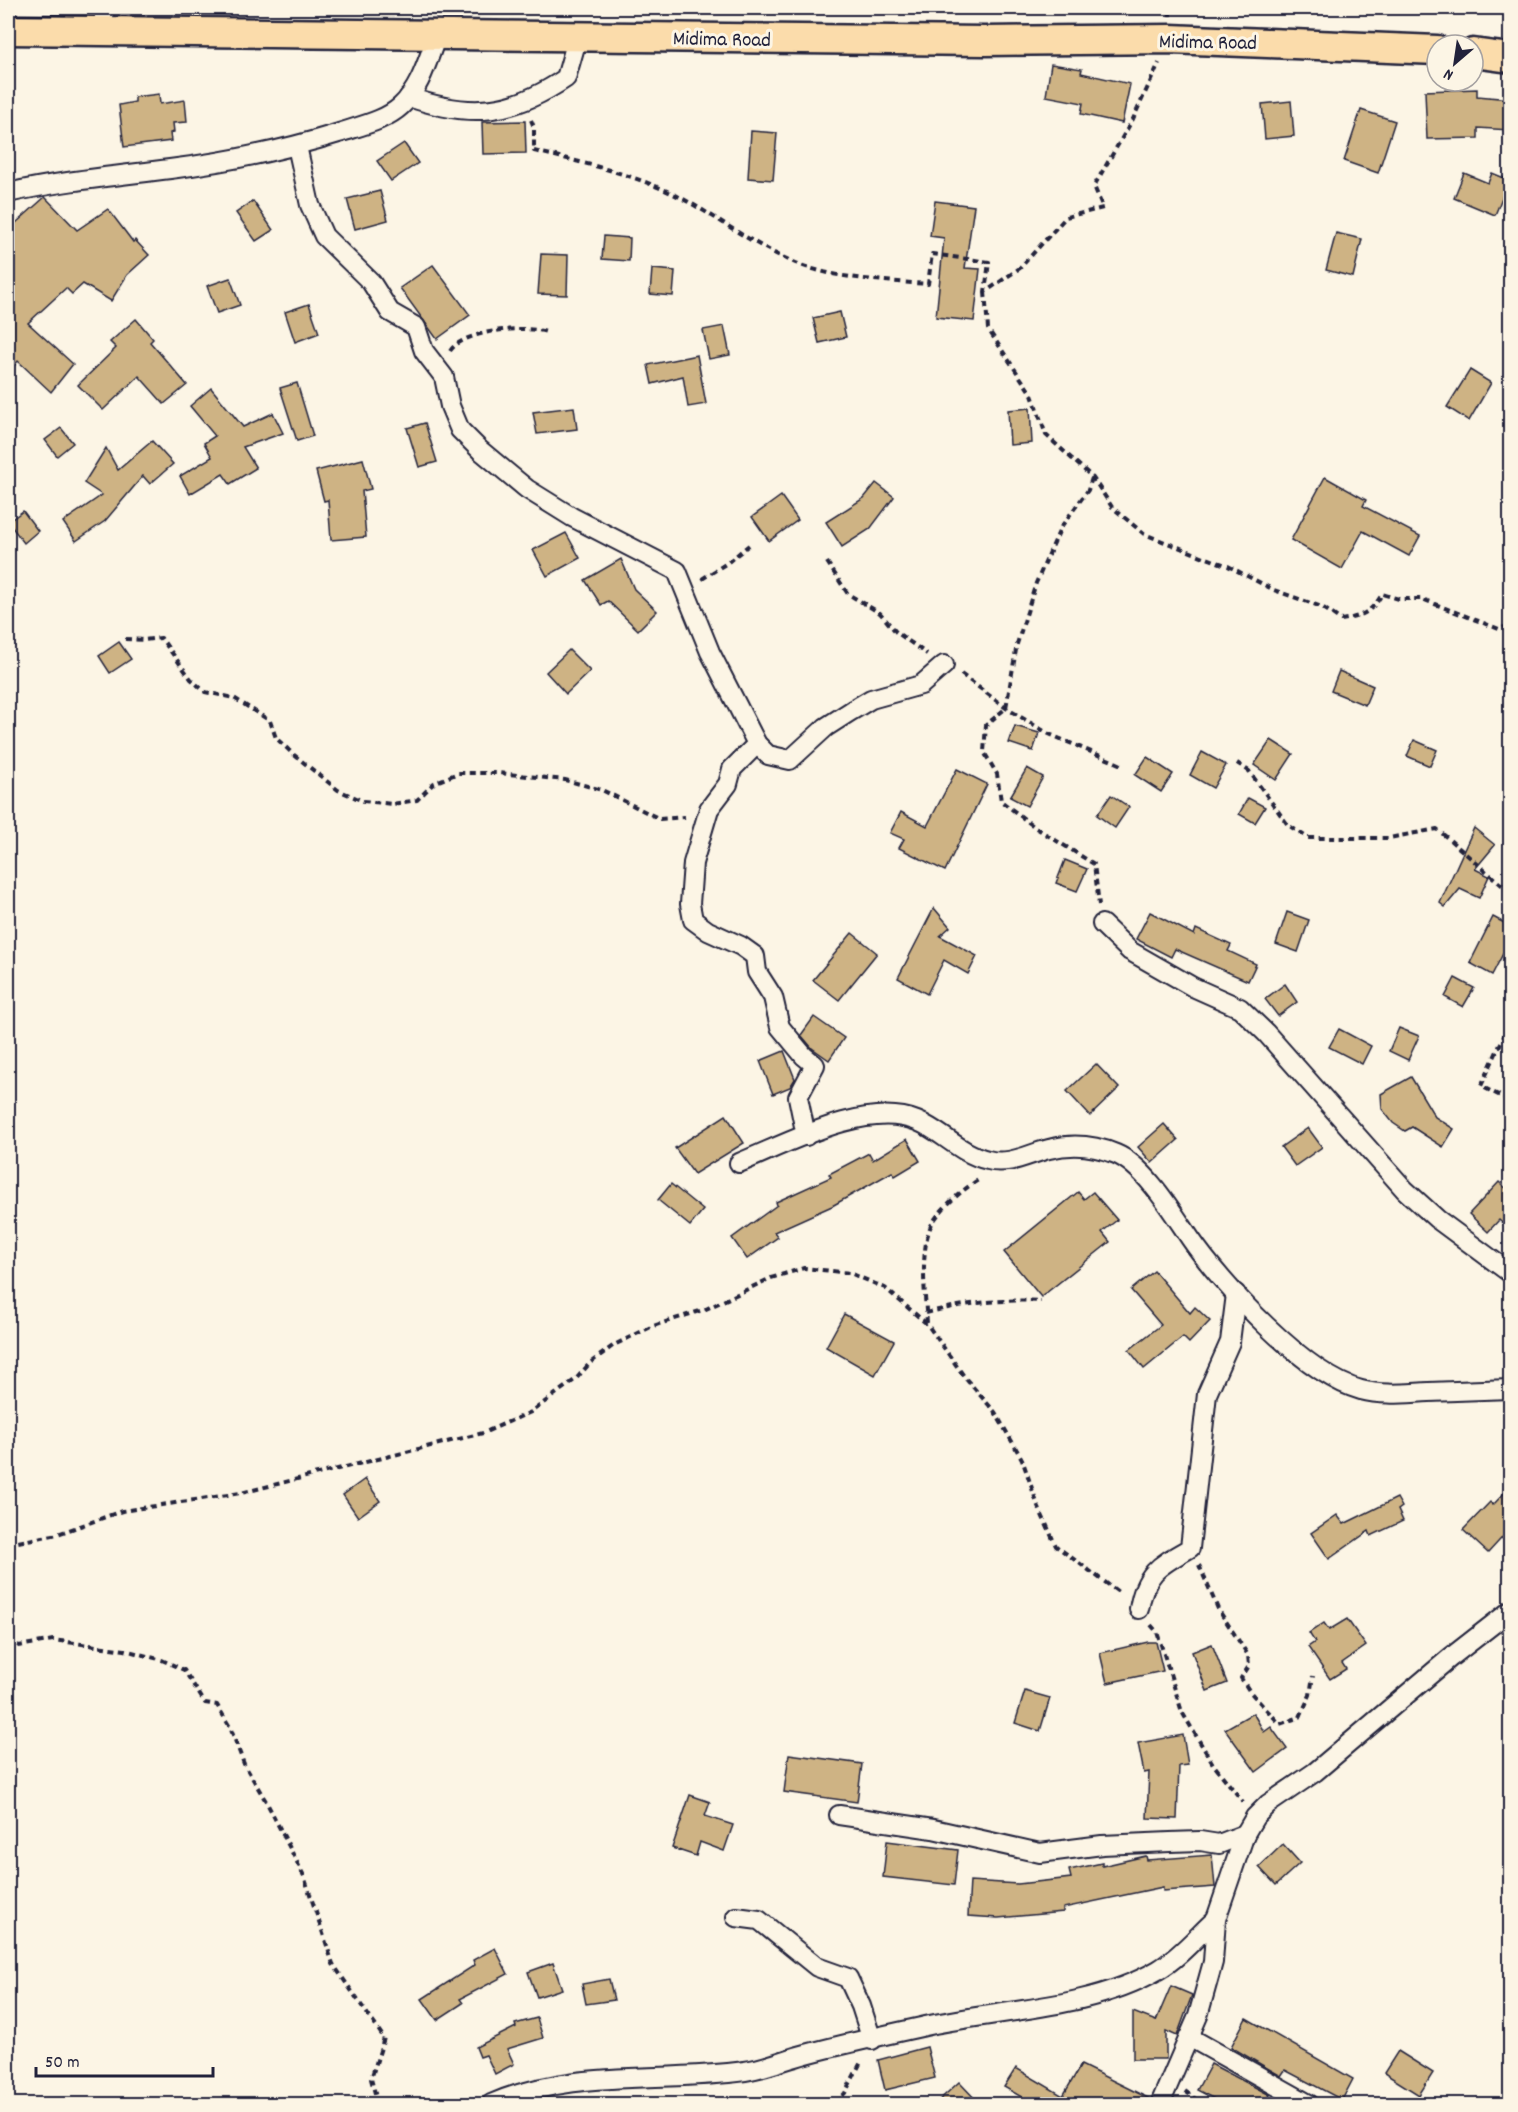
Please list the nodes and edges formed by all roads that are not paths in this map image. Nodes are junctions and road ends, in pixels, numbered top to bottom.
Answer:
1 (104, 19) edge
2 (8, 30) edge
3 (438, 33) junction
4 (578, 36) junction
5 (1425, 50) edge
6 (1485, 55) edge
7 (1510, 58) edge
8 (409, 97) junction
9 (297, 146) junction
10 (8, 193) edge
11 (944, 665) road end
12 (758, 744) junction
13 (1102, 924) road end
14 (806, 1136) junction
15 (739, 1162) dead end
16 (1510, 1273) edge
17 (1236, 1294) junction
18 (1510, 1389) edge
19 (1139, 1609) road end
20 (1510, 1611) edge
21 (839, 1815) dead end
22 (1245, 1834) junction
23 (736, 1917) dead end
24 (1216, 1919) junction
25 (1189, 2037) junction
26 (872, 2040) junction
27 (491, 2104) edge
28 (1160, 2104) edge
29 (1309, 2104) edge

1 - 2 main road, Midima Road
1 - 3 main road, Midima Road
3 - 4 main road, Midima Road
3 - 8 street
4 - 5 main road, Midima Road
4 - 8 street
6 - 7 main road
8 - 9 street
9 - 10 street
9 - 12 street
11 - 12 street
12 - 14 street
13 - 16 street
14 - 15 street
14 - 17 street
17 - 18 street
17 - 19 street
20 - 22 street
21 - 22 street
22 - 24 street
23 - 26 street
24 - 25 street
24 - 26 street
25 - 28 street
25 - 29 street
26 - 27 street

